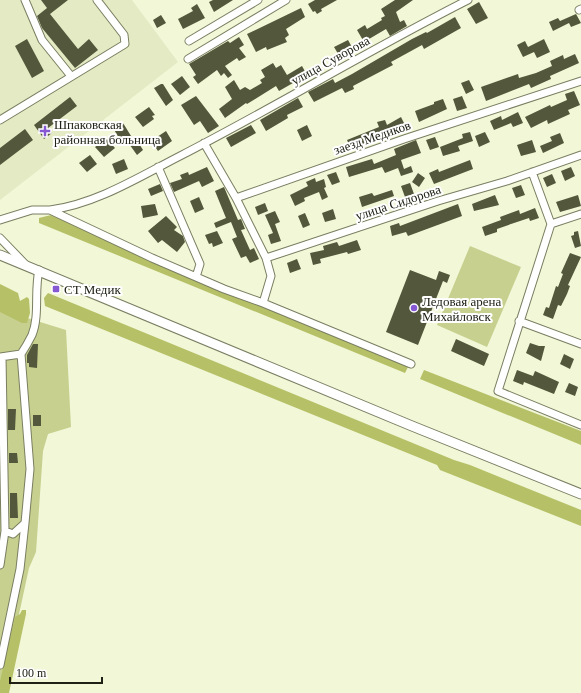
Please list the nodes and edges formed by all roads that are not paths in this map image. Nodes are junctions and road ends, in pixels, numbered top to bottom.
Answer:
1 (25, 0) edge
2 (97, 0) edge
3 (258, 0) edge
4 (285, 0) edge
5 (468, 0) edge
6 (189, 41) dead end
7 (188, 59) dead end
8 (71, 76) junction
9 (581, 81) edge
10 (0, 120) edge
11 (204, 143) junction
12 (581, 155) edge
13 (158, 167) junction
14 (532, 172) junction
15 (236, 198) junction
16 (50, 210) junction
17 (581, 214) edge
18 (0, 220) edge
19 (550, 224) junction
20 (0, 238) edge
21 (0, 255) edge
22 (266, 258) junction
23 (26, 265) junction
24 (39, 270) junction
25 (196, 277) junction
26 (263, 303) junction
27 (520, 321) junction
28 (581, 344) edge
29 (21, 354) junction
30 (1, 357) edge
31 (411, 364) dead end
32 (581, 425) edge
33 (581, 494) edge
34 (24, 523) junction
35 (5, 532) junction
36 (0, 565) edge
37 (0, 665) edge

1 - 8 street
2 - 8 street
3 - 6 street
4 - 7 street
5 - 11 street, улица Суворова
8 - 10 street
9 - 15 street, заезд Медиков
11 - 13 street, улица Суворова
11 - 15 street
12 - 14 street, улица Сидорова
13 - 16 street, улица Суворова
13 - 25 street
14 - 19 street
14 - 22 street, улица Сидорова
15 - 22 street
16 - 18 street, улица Суворова
16 - 25 street
17 - 19 street
19 - 27 street
20 - 23 street
21 - 23 main road
22 - 26 street
23 - 24 main road
24 - 29 street
24 - 33 main road
25 - 26 street
26 - 31 street
27 - 28 street
27 - 32 street
29 - 30 street
29 - 34 street
30 - 35 street
34 - 35 street
34 - 37 street
35 - 36 street

